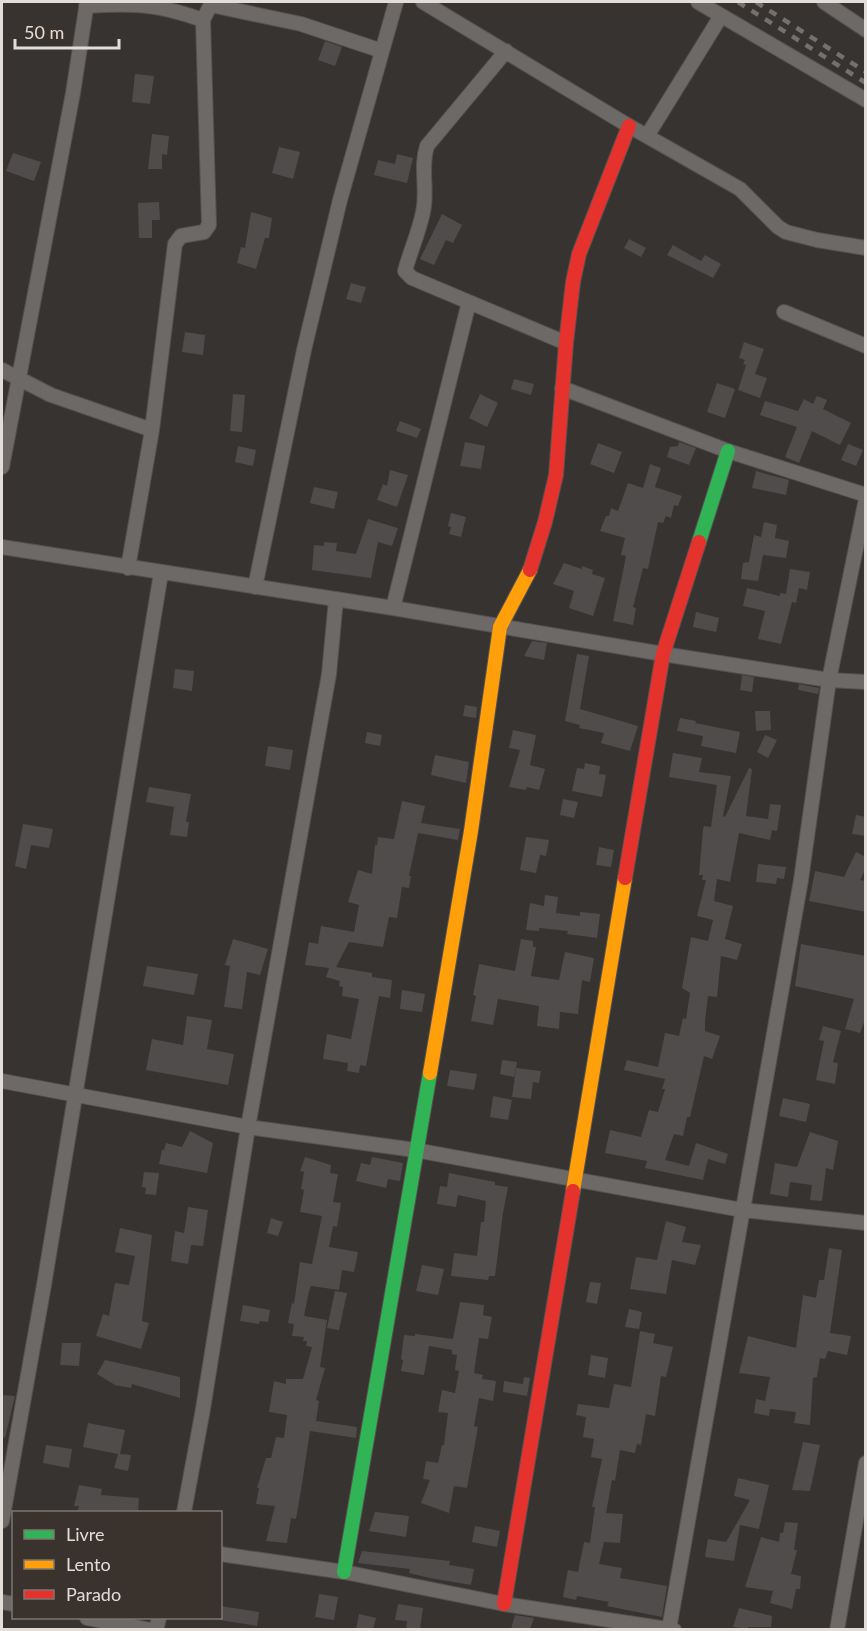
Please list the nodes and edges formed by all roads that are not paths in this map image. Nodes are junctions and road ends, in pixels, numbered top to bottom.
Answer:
1 (396, 2) edge
2 (423, 2) edge
3 (698, 2) edge
4 (824, 2) edge
5 (211, 3) edge
6 (87, 4) edge
7 (721, 16) junction
8 (203, 20) junction
9 (866, 30) edge
10 (382, 51) junction
11 (506, 51) junction
12 (866, 100) edge
13 (629, 126) junction
14 (647, 136) junction
15 (866, 248) edge
16 (469, 302) junction
17 (784, 312) dead end
18 (566, 343) junction
19 (866, 346) edge
20 (2, 370) edge
21 (19, 380) junction
22 (562, 388) junction
23 (152, 430) junction
24 (728, 451) junction
25 (2, 466) edge
26 (866, 497) edge
27 (2, 547) edge
28 (128, 568) junction
29 (160, 573) junction
30 (255, 587) junction
31 (336, 599) junction
32 (393, 608) junction
33 (500, 627) junction
34 (663, 654) junction
35 (829, 680) junction
36 (866, 682) edge
37 (2, 1081) edge
38 (76, 1096) junction
39 (248, 1127) junction
40 (415, 1149) junction
41 (576, 1179) junction
42 (742, 1210) junction
43 (866, 1223) edge
44 (866, 1463) edge
45 (184, 1511) edge
46 (2, 1521) edge
47 (222, 1554) edge
48 (344, 1572) junction
49 (504, 1604) junction
50 (98, 1619) edge
51 (151, 1629) edge
52 (669, 1629) edge
53 (674, 1629) edge
54 (837, 1629) edge

1 - 10 street
2 - 11 street
3 - 7 street
4 - 9 street
5 - 8 street
5 - 10 street
6 - 8 street
6 - 21 street
7 - 12 street
7 - 14 street
8 - 23 street
10 - 30 street
11 - 13 street
11 - 16 street
13 - 14 street
13 - 18 street
14 - 15 street
16 - 18 street
16 - 32 street
17 - 19 street
18 - 22 street
20 - 21 street
21 - 23 street
21 - 25 street
22 - 24 street
22 - 33 street
23 - 28 street
24 - 26 street
24 - 34 street
26 - 35 street
27 - 28 street
28 - 29 street
29 - 30 street
29 - 38 street
30 - 31 street
31 - 32 street
31 - 39 street
32 - 33 street
33 - 34 street
33 - 40 street
34 - 35 street
34 - 41 street
35 - 36 street
35 - 42 street
37 - 38 street
38 - 39 street
38 - 46 street
39 - 40 street
39 - 45 street
40 - 41 street
40 - 48 street
41 - 42 street
41 - 49 street
42 - 43 street
42 - 52 street
44 - 54 street
47 - 48 street
48 - 49 street
49 - 52 street
50 - 51 street
52 - 53 street

